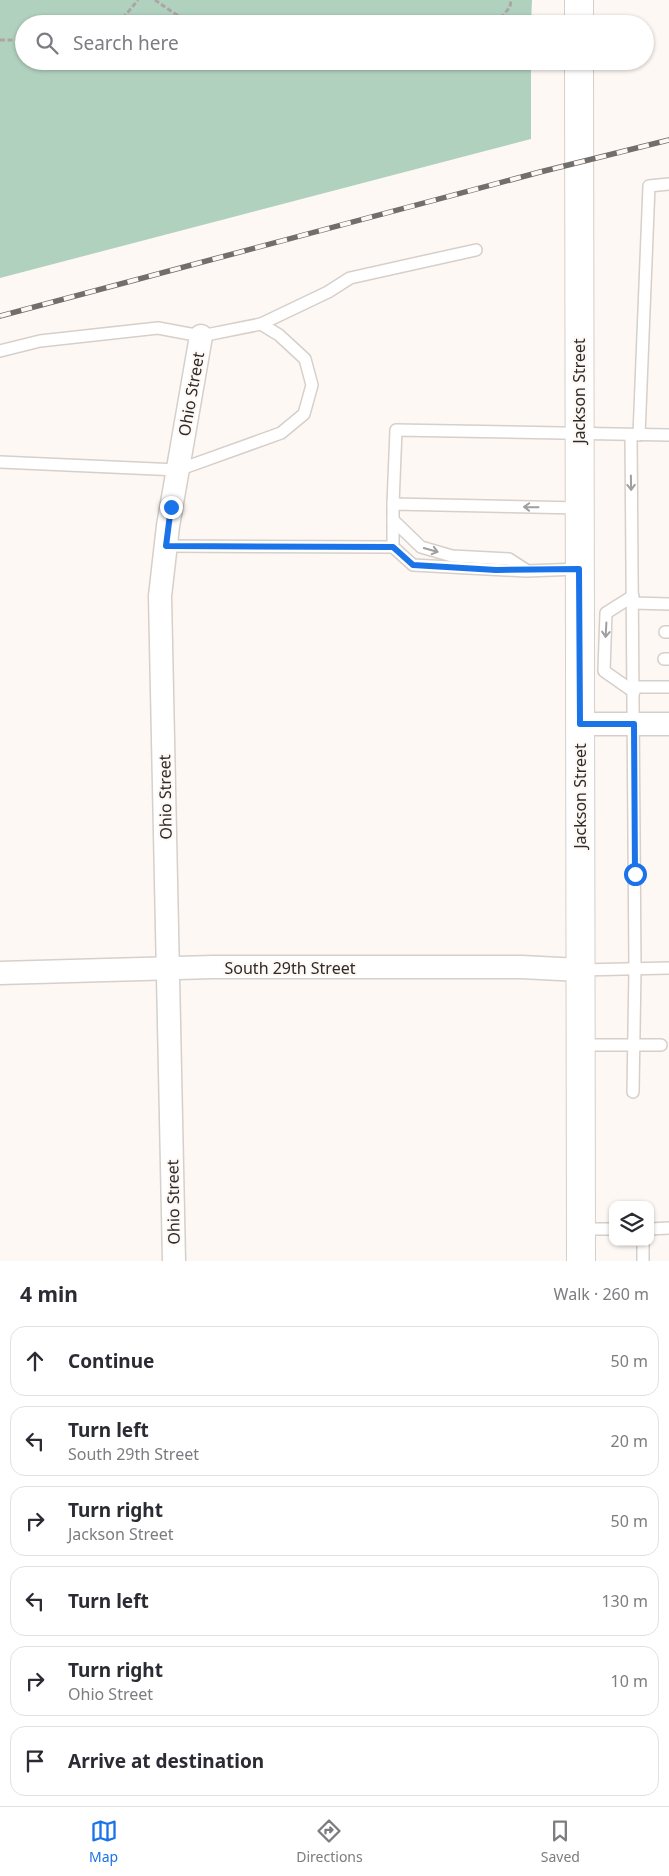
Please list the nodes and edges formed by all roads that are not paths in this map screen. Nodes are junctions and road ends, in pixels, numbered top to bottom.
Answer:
1 (579, 0) edge
2 (579, 15) edge
3 (579, 70) edge
4 (669, 184) edge
5 (476, 250) dead end
6 (261, 324) junction
7 (201, 336) junction
8 (0, 351) edge
9 (635, 434) junction
10 (669, 434) edge
11 (579, 435) junction
12 (0, 462) edge
13 (178, 470) junction
14 (393, 504) junction
15 (579, 508) junction
16 (393, 520) junction
17 (166, 546) junction
18 (393, 547) junction
19 (579, 569) junction
20 (526, 570) junction
21 (633, 599) junction
22 (669, 604) edge
23 (669, 687) edge
24 (634, 689) junction
25 (580, 724) junction
26 (634, 724) junction
27 (669, 724) edge
28 (169, 968) junction
29 (635, 968) junction
30 (669, 968) edge
31 (580, 970) junction
32 (0, 973) edge
33 (661, 1044) dead end
34 (581, 1045) junction
35 (634, 1045) junction
36 (633, 1092) dead end
37 (669, 1228) edge
38 (581, 1229) junction
39 (609, 1229) edge
40 (654, 1229) edge
41 (643, 1246) edge
42 (174, 1261) edge
43 (582, 1261) edge
44 (643, 1261) edge

1 - 2 main road
3 - 11 main road, Jackson Street
4 - 9 lane
5 - 6 lane
6 - 7 lane
6 - 13 lane
7 - 8 lane
7 - 13 street, Ohio Street
9 - 10 lane
9 - 11 lane
9 -> 21 lane
11 - 14 lane
11 - 15 main road, Jackson Street
12 - 13 lane
13 - 17 street, Ohio Street
15 -> 14 lane
14 - 16 lane
15 - 19 main road, Jackson Street
16 - 18 lane
16 -> 20 lane
17 - 18 lane
17 - 28 street, Ohio Street
18 - 20 lane
19 - 20 lane
19 - 25 main road, Jackson Street
21 - 22 lane
21 - 24 lane
21 -> 24 lane
23 - 24 lane
24 - 26 lane
25 - 26 street
25 - 31 main road, Jackson Street
26 - 27 street
26 - 29 lane
28 - 31 street, South 29th Street
28 - 32 street, South 29th Street
28 - 42 street, Ohio Street
29 - 30 lane
29 - 31 lane
29 - 35 lane
31 - 34 main road, Jackson Street
33 - 35 lane
34 - 35 lane
34 - 38 main road, Jackson Street
35 - 36 lane
37 - 40 lane
38 - 39 lane
38 - 43 main road, Jackson Street
41 - 44 lane

